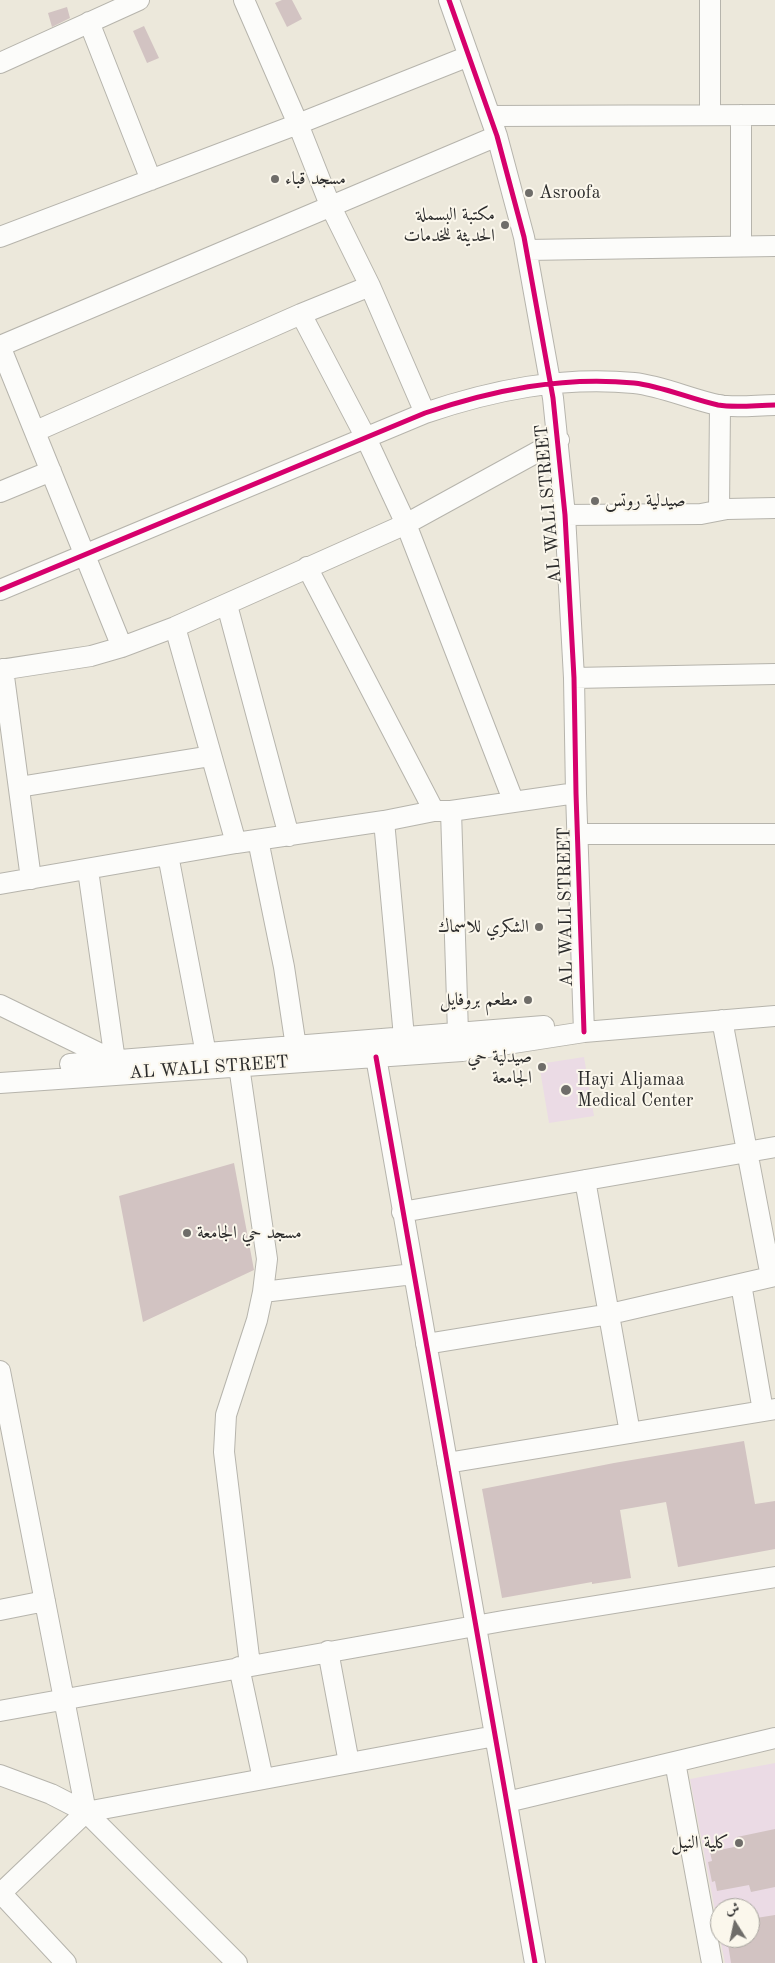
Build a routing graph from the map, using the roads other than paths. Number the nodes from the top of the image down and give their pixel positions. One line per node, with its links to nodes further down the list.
1 (139, 0): 5 (street)
2 (244, 0): 12 (street)
3 (449, 0): 6 (street, AL WALI STREET)
4 (710, 0): 8 (street)
5 (89, 22): 7 (street); 14 (street)
6 (469, 56): 11 (street, AL WALI STREET); 12 (street)
7 (0, 63)
8 (710, 115): 9 (street); 11 (street)
9 (741, 115): 10 (street); 17 (street)
10 (775, 115)
11 (490, 116): 13 (street, AL WALI STREET)
12 (298, 124): 14 (street); 15 (street)
13 (497, 136): 15 (street); 19 (street, AL WALI STREET)
14 (151, 180): 16 (street)
15 (330, 205): 20 (street); 22 (street)
16 (0, 237)
17 (741, 246): 18 (street); 19 (street)
18 (775, 246)
19 (528, 250): 23 (street, AL WALI STREET)
20 (370, 286): 21 (street); 26 (street)
21 (301, 314): 27 (street); 28 (street)
22 (0, 346): 27 (street)
23 (551, 382): 24 (street); 26 (street); 29 (street, AL WALI STREET)
24 (720, 405): 25 (street); 33 (street)
25 (775, 405)
26 (425, 413): 28 (street)
27 (36, 431): 30 (street)
28 (366, 438): 35 (street); 36 (street)
29 (559, 440): 34 (street, AL WALI STREET); 35 (street)
30 (51, 471): 31 (street); 36 (street)
31 (0, 492)
32 (775, 508): 33 (street)
33 (719, 510): 34 (street)
34 (565, 515): 44 (street, AL WALI STREET)
35 (406, 524): 37 (street); 48 (street)
36 (86, 554): 38 (street); 41 (street)
37 (307, 568): 39 (street); 49 (street)
38 (0, 590)
39 (227, 605): 40 (street); 53 (street)
40 (175, 627): 41 (street); 45 (street)
41 (122, 648): 42 (street)
42 (2, 669): 46 (street)
43 (775, 674): 44 (street)
44 (574, 678): 47 (street, AL WALI STREET)
45 (212, 756): 46 (street); 55 (street)
46 (19, 787): 58 (street)
47 (576, 792): 48 (street); 51 (street, AL WALI STREET)
48 (512, 800): 49 (street)
49 (443, 811): 50 (street); 65 (street)
50 (384, 821): 53 (street); 66 (street)
51 (578, 834): 52 (street); 64 (street, AL WALI STREET)
52 (775, 834)
53 (290, 836): 54 (street)
54 (258, 840): 55 (street); 67 (street)
55 (236, 843): 56 (street)
56 (168, 855): 57 (street); 68 (street)
57 (88, 870): 58 (street); 70 (street)
58 (31, 879): 59 (street)
59 (0, 884)
60 (775, 1004): 64 (street, AL WALI STREET)
61 (0, 1005): 70 (street)
62 (775, 1016): 63 (street, AL WALI STREET)
63 (722, 1020): 64 (street, AL WALI STREET); 75 (street)
64 (584, 1026): 65 (street, AL WALI STREET); 69 (street, AL WALI STREET)
65 (458, 1033): 66 (street, AL WALI STREET)
66 (404, 1037): 67 (street, AL WALI STREET)
67 (296, 1047): 68 (street, AL WALI STREET)
68 (206, 1054): 70 (street, AL WALI STREET)
69 (376, 1057): 71 (street, AL WALI STREET); 77 (street)
70 (115, 1061): 72 (street, AL WALI STREET)
71 (239, 1066): 73 (street, AL WALI STREET); 81 (street)
72 (0, 1069)
73 (0, 1083)
74 (775, 1148): 75 (street)
75 (747, 1152): 76 (street); 79 (street)
76 (585, 1180): 77 (street); 82 (street)
77 (402, 1212): 78 (street)
78 (413, 1274): 81 (street); 83 (street)
79 (773, 1277): 80 (street)
80 (741, 1284): 82 (street); 85 (street)
81 (264, 1292): 93 (street)
82 (610, 1314): 83 (street); 86 (street)
83 (426, 1344): 87 (street)
84 (1, 1382): 89 (street)
85 (769, 1410): 86 (street)
86 (630, 1433): 87 (street)
87 (447, 1463): 91 (street)
88 (775, 1578): 91 (street)
89 (45, 1601): 90 (street); 94 (street)
90 (0, 1610)
91 (476, 1625): 92 (street); 96 (street)
92 (328, 1652): 93 (street); 99 (street)
93 (245, 1666): 94 (street); 101 (street)
94 (64, 1698): 95 (street); 103 (street)
95 (0, 1711)
96 (495, 1736): 99 (street); 102 (street)
97 (775, 1738): 98 (street)
98 (675, 1762): 102 (street); 108 (street)
99 (349, 1763): 101 (street)
100 (0, 1775): 103 (street)
101 (263, 1779): 103 (street)
102 (507, 1802): 107 (street)
103 (86, 1812): 104 (street); 106 (street)
104 (1, 1893): 105 (street)
105 (66, 1963)
106 (237, 1963)
107 (535, 1963)
108 (712, 1963)

